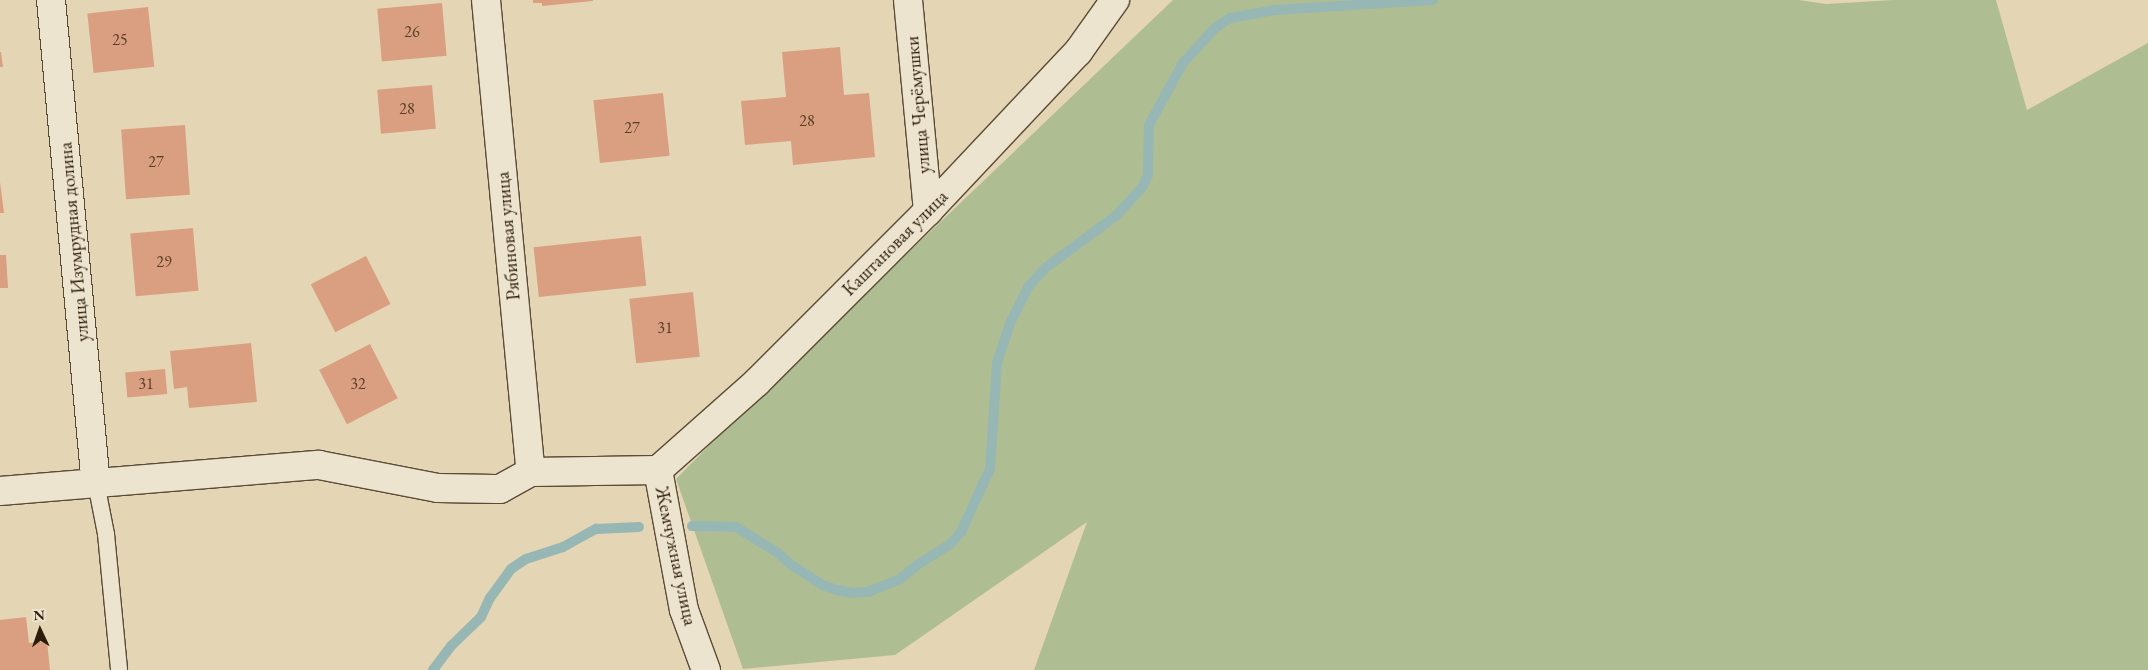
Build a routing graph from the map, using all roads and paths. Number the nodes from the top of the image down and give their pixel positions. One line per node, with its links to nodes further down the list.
1 (51, 0): 8 (street, улица Изумрудная долина)
2 (486, 0): 7 (street, Рябиновая улица)
3 (908, 0): 5 (street, улица Черёмушки)
4 (1115, 0): 5 (street, Каштановая улица)
5 (928, 211): 6 (street, Каштановая улица)
6 (658, 470): 7 (street); 11 (street, Жемчужная улица)
7 (530, 472): 8 (street)
8 (96, 483): 9 (street); 10 (lane)
9 (0, 491)
10 (119, 670)
11 (706, 670)

